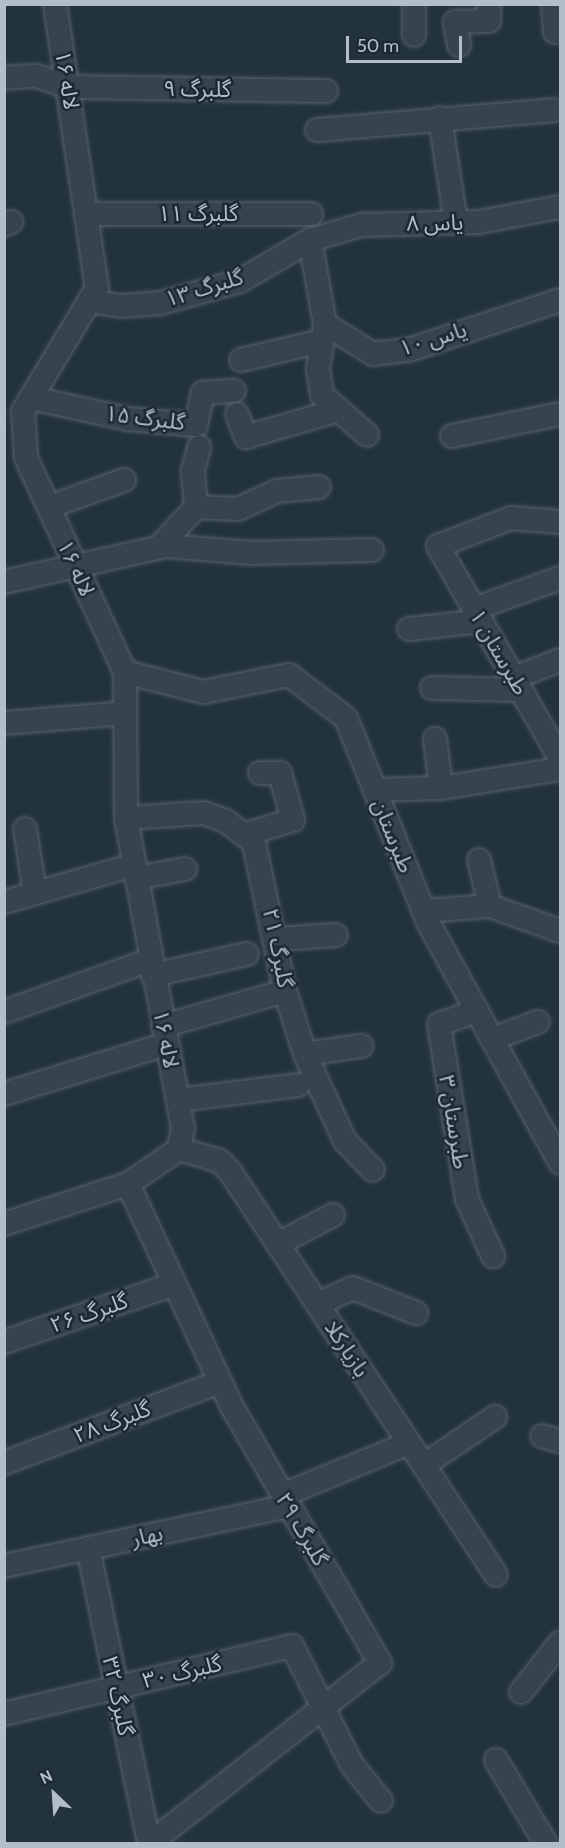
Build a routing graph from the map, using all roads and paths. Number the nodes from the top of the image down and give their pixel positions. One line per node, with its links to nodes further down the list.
1 (55, 4): 9 (street, لاله ۱۶)
2 (414, 4): 6 (street)
3 (489, 4): 7 (street)
4 (553, 4): 5 (street)
5 (555, 32)
6 (414, 35)
7 (459, 45)
8 (4, 78): 9 (street, گلبرگ ۹)
9 (69, 87): 10 (street, گلبرگ ۹); 15 (street, لاله ۱۶)
10 (326, 91)
11 (553, 110): 12 (street)
12 (440, 118): 13 (street); 17 (street)
13 (317, 130)
14 (561, 207): 17 (street, یاس ۸)
15 (86, 214): 16 (street, گلبرگ ۱۱); 20 (street, لاله ۱۶)
16 (311, 214)
17 (456, 222): 18 (street, یاس ۸)
18 (310, 240): 20 (street, گلبرگ ۱۳); 21 (street)
19 (561, 300): 21 (street, یاس ۱۰)
20 (89, 301): 23 (street, لاله ۱۶)
21 (324, 333): 22 (street); 25 (street)
22 (241, 360)
23 (31, 399): 25 (street, گلبرگ ۱۵); 27 (street, لاله ۱۶)
24 (4, 405): 27 (street)
25 (339, 410): 28 (street)
26 (561, 414): 29 (street)
27 (15, 433): 33 (street, لاله ۱۶)
28 (367, 435)
29 (452, 435)
30 (199, 447): 34 (street)
31 (124, 480): 33 (street)
32 (319, 486): 34 (street)
33 (49, 507): 38 (street, لاله ۱۶)
34 (196, 507): 36 (street)
35 (561, 522): 41 (street, طبرستان ۱)
36 (159, 547): 37 (street); 38 (street)
37 (372, 550)
38 (75, 564): 40 (street); 44 (street, لاله ۱۶)
39 (561, 578): 41 (street)
40 (4, 582)
41 (478, 615): 42 (street); 45 (street, طبرستان ۱)
42 (409, 629)
43 (561, 660): 45 (street)
44 (125, 672): 47 (street, لاله ۱۶); 54 (street, طبرستان)
45 (518, 684): 46 (street); 50 (street, طبرستان ۱)
46 (432, 688)
47 (125, 713): 48 (street); 55 (street, لاله ۱۶)
48 (4, 723)
49 (435, 739): 53 (street)
50 (561, 758)
51 (561, 769): 53 (street)
52 (261, 774): 57 (street)
53 (441, 788): 54 (street)
54 (375, 790): 64 (street, طبرستان)
55 (126, 818): 57 (street); 60 (street, لاله ۱۶)
56 (25, 829): 61 (street)
57 (246, 834): 67 (street, گلبرگ ۲۱)
58 (479, 860): 63 (street)
59 (185, 869): 60 (street)
60 (135, 871): 61 (street); 69 (street, لاله ۱۶)
61 (35, 893): 62 (street)
62 (4, 902)
63 (490, 906): 64 (street); 65 (street)
64 (424, 911): 71 (street, طبرستان)
65 (561, 931)
66 (336, 935): 67 (street)
67 (277, 939): 70 (street, گلبرگ ۲۱)
68 (247, 954): 69 (street)
69 (151, 968): 72 (street); 74 (street, لاله ۱۶)
70 (285, 991): 74 (street); 77 (street, گلبرگ ۲۱)
71 (477, 1011): 75 (street, طبرستان); 88 (street, طبرستان ۳)
72 (4, 1012)
73 (538, 1022): 75 (street)
74 (165, 1035): 79 (street); 80 (street, لاله ۱۶)
75 (492, 1039): 82 (street, طبرستان)
76 (361, 1046): 77 (street)
77 (305, 1054): 83 (street, گلبرگ ۲۱)
78 (298, 1085): 80 (street)
79 (4, 1094)
80 (178, 1100): 81 (street, لاله ۱۶)
81 (179, 1149): 84 (street); 87 (street, بازیارکلا)
82 (561, 1162)
83 (373, 1170)
84 (128, 1184): 86 (street); 89 (street, گلبرگ ۲۹)
85 (333, 1215): 87 (street)
86 (4, 1224)
87 (278, 1244): 90 (street, بازیارکلا)
88 (493, 1256)
89 (174, 1284): 92 (street, گلبرگ ۲۶); 93 (street, گلبرگ ۲۹)
90 (318, 1304): 91 (street); 95 (street, بازیارکلا)
91 (416, 1313)
92 (4, 1342)
93 (220, 1382): 96 (street, گلبرگ ۲۸); 98 (street, گلبرگ ۲۹)
94 (495, 1417): 97 (street)
95 (409, 1443): 97 (street, بازیارکلا); 98 (street, بهار)
96 (4, 1463)
97 (424, 1465): 101 (street, بازیارکلا)
98 (286, 1501): 99 (street, بهار); 105 (street, گلبرگ ۲۹)
99 (88, 1548): 100 (street, بهار); 103 (street, گلبرگ ۳۲)
100 (4, 1566)
101 (496, 1575)
102 (561, 1643): 104 (street)
103 (116, 1688): 105 (street, گلبرگ ۳۰); 106 (street, گلبرگ ۳۰); 109 (street, گلبرگ ۳۲)
104 (521, 1692)
105 (323, 1708): 108 (street); 109 (street, گلبرگ ۲۹)
106 (4, 1714)
107 (496, 1760): 110 (street)
108 (381, 1801)
109 (149, 1843)
110 (546, 1844)

